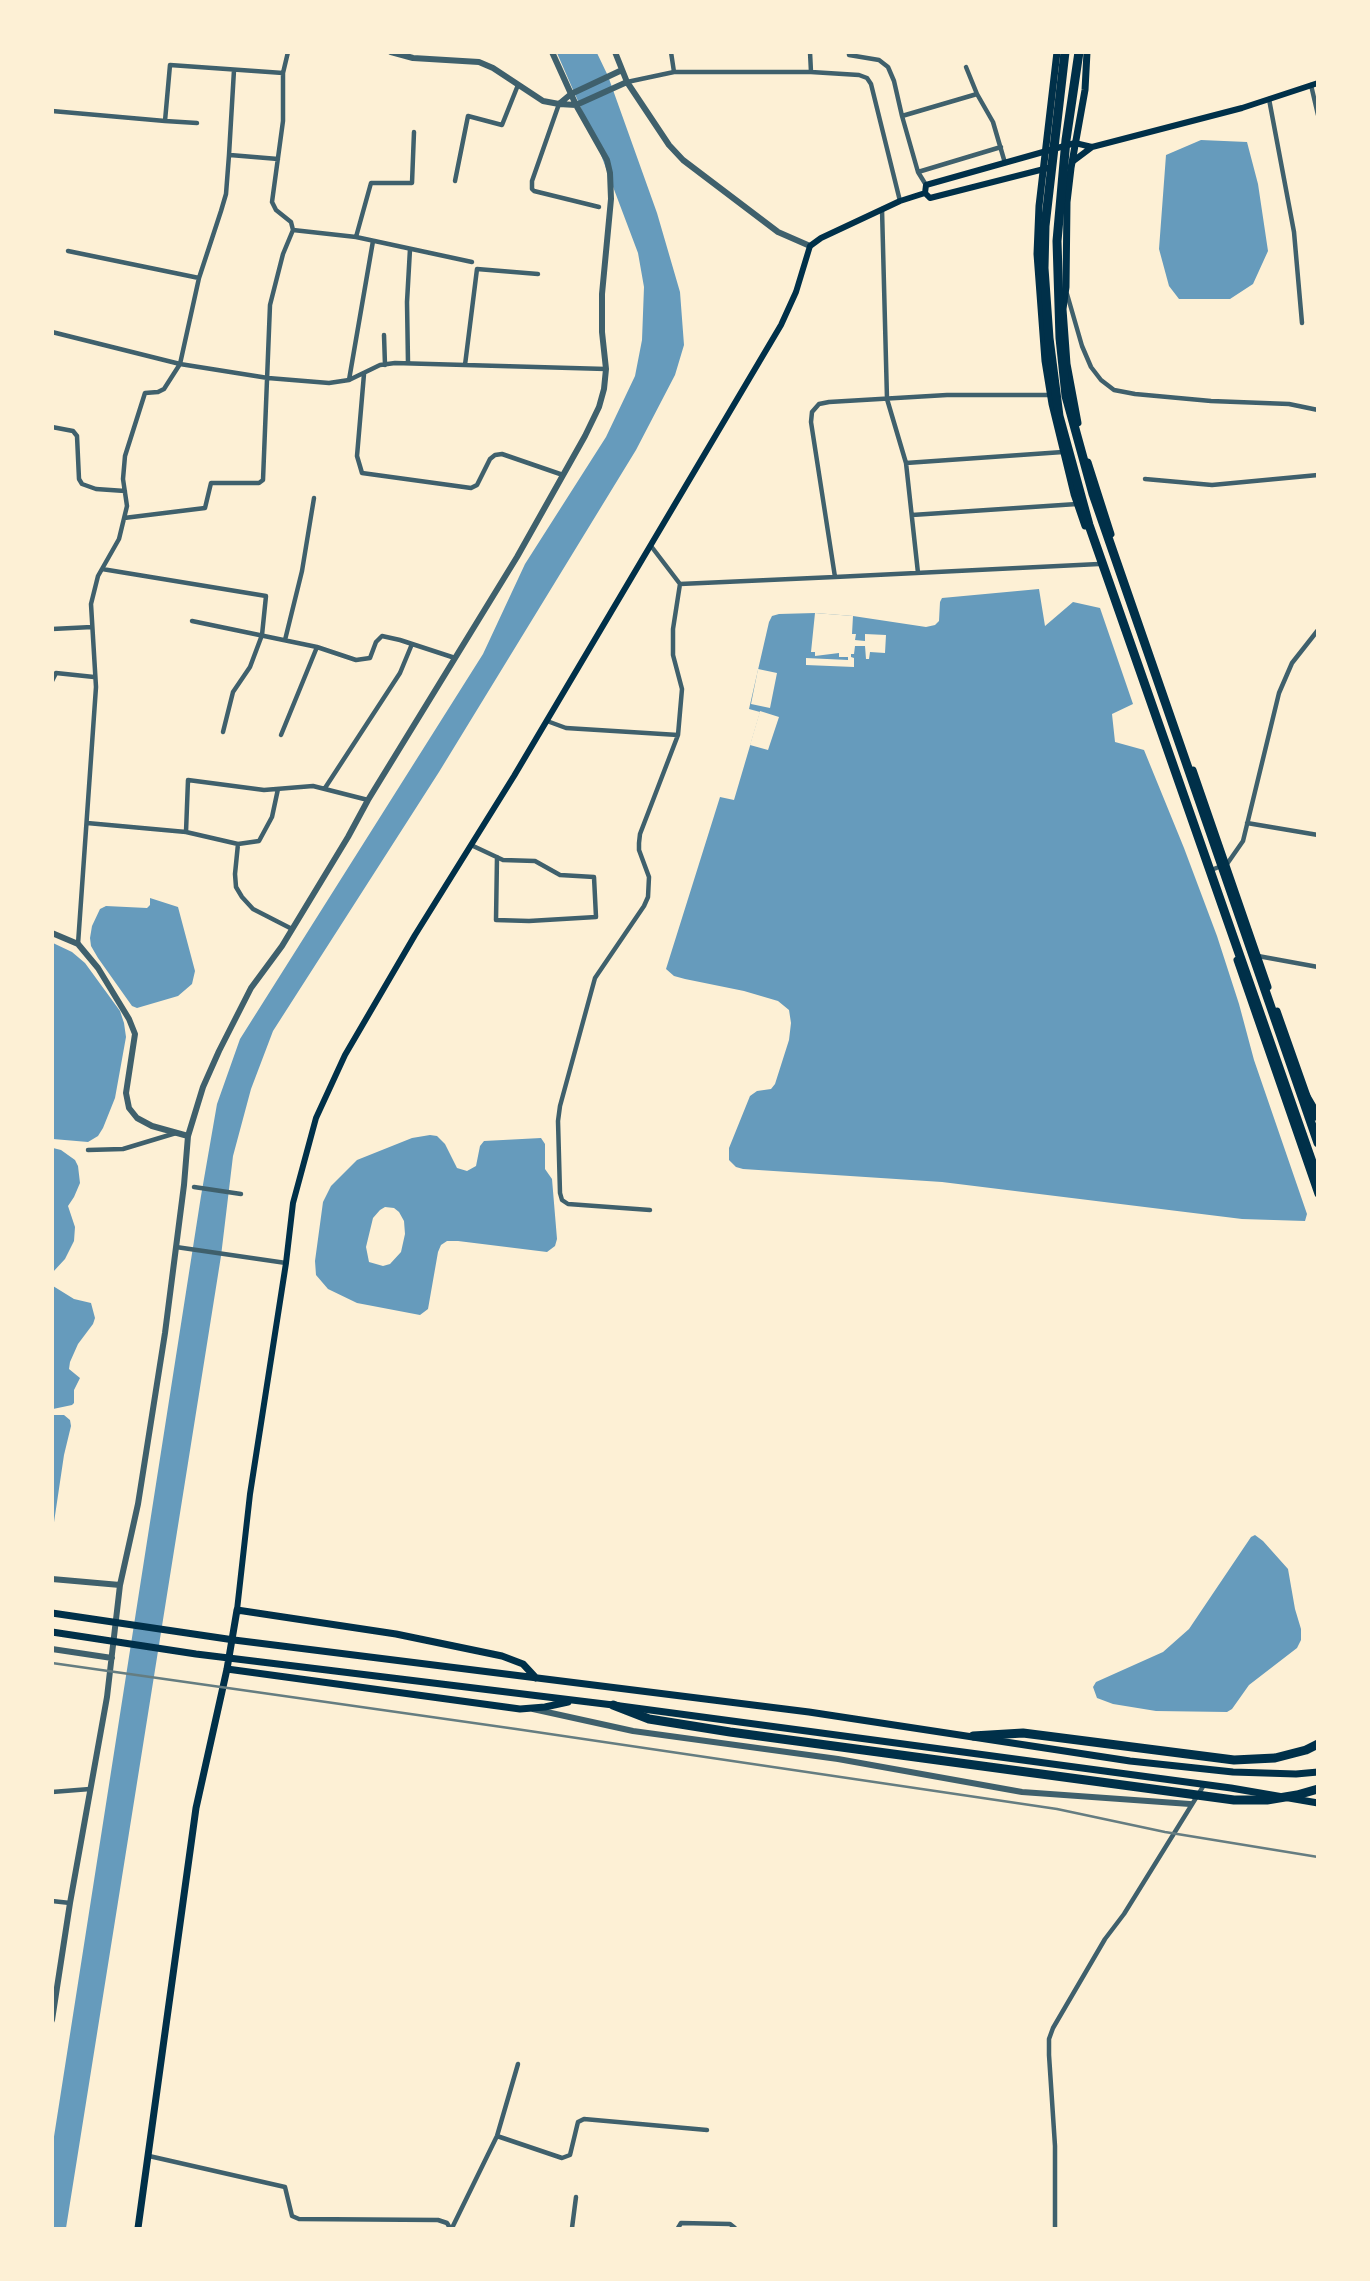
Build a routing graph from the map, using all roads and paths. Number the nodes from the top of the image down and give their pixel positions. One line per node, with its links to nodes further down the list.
1 (288, 52): 17 (street)
2 (391, 52): 20 (street)
3 (552, 52): 21 (street)
4 (615, 52): 14 (street)
5 (671, 52): 15 (street)
6 (810, 52): 16 (street)
7 (849, 52): 29 (street)
8 (1057, 52): 36 (main road)
9 (1065, 52): 128 (highway)
10 (1079, 52): 121 (highway)
11 (1087, 52): 33 (main road)
12 (966, 67): 22 (street)
13 (234, 70): 17 (street); 30 (street); 37 (street)
14 (622, 70): 18 (street); 21 (street)
15 (674, 72): 16 (street); 18 (street)
16 (811, 72): 45 (street)
17 (283, 73): 38 (street)
18 (627, 82): 26 (street); 51 (street)
19 (1314, 84): 23 (main road); 24 (street)
20 (518, 85): 25 (street); 43 (street)
21 (571, 94): 25 (street); 26 (street)
22 (977, 94): 29 (street); 34 (street)
23 (1269, 99): 35 (main road); 58 (street)
24 (1317, 102): 28 (street)
25 (559, 104): 26 (street); 46 (street)
26 (576, 105): 65 (street)
27 (52, 111): 30 (street)
28 (1318, 115)
29 (902, 116): 42 (street)
30 (165, 121): 31 (street)
31 (197, 123)
32 (414, 132): 49 (street)
33 (1075, 143): 35 (main road); 36 (main road); 39 (main road)
34 (1002, 147): 40 (street); 42 (street)
35 (1092, 148): 39 (main road)
36 (1045, 151): 40 (main road); 41 (main road)
37 (229, 155): 38 (street); 56 (street)
38 (278, 159): 48 (street)
39 (1072, 161): 41 (main road); 57 (main road)
40 (1005, 163): 44 (main road)
41 (1042, 170): 44 (main road); 69 (main road)
42 (919, 172): 44 (street)
43 (455, 181)
44 (925, 189): 45 (main road)
45 (900, 201): 47 (main road)
46 (599, 207)
47 (882, 209): 51 (main road); 70 (street)
48 (293, 230): 49 (street); 67 (street)
49 (356, 237): 50 (street)
50 (373, 241): 52 (street); 68 (street)
51 (810, 246): 83 (main road)
52 (410, 249): 54 (street); 62 (street)
53 (68, 251): 56 (street)
54 (472, 262)
55 (538, 274): 64 (street)
56 (199, 278): 61 (street)
57 (1066, 287): 71 (street); 114 (main road)
58 (1302, 323)
59 (52, 332): 61 (street)
60 (384, 335): 63 (street)
61 (180, 364): 67 (street); 78 (street)
62 (408, 364): 63 (street); 64 (street)
63 (385, 365): 66 (street)
64 (465, 365): 65 (street)
65 (606, 369): 75 (street)
66 (364, 373): 68 (street); 75 (street)
67 (268, 378): 68 (street); 82 (street)
68 (349, 380)
69 (1051, 395): 70 (street); 73 (main road)
70 (887, 399): 74 (street); 87 (street)
71 (1318, 410)
72 (52, 427): 78 (street)
73 (1063, 452): 74 (street); 80 (main road)
74 (905, 463): 81 (street)
75 (563, 475): 97 (street)
76 (1318, 475): 77 (street)
77 (1145, 479)
78 (125, 491): 82 (street)
79 (314, 498): 94 (street)
80 (1077, 504): 81 (street); 84 (main road)
81 (912, 515): 86 (street)
82 (124, 518): 85 (street)
83 (651, 546): 88 (street); 100 (main road)
84 (1099, 565): 86 (street); 115 (main road)
85 (102, 569): 90 (street); 93 (street)
86 (918, 573): 87 (street)
87 (835, 577): 88 (street)
88 (680, 583): 103 (street)
89 (191, 621): 93 (street)
90 (92, 627): 91 (street); 98 (street)
91 (52, 629)
92 (1318, 630): 108 (street)
93 (262, 635): 94 (street); 101 (street)
94 (285, 640): 96 (street)
95 (412, 644): 96 (street); 97 (street); 104 (street)
96 (317, 647): 102 (street)
97 (456, 658): 106 (street)
98 (94, 677): 99 (street); 107 (street)
99 (52, 681)
100 (547, 721): 103 (street); 112 (main road)
101 (223, 732)
102 (281, 735)
103 (678, 735): 132 (street)
104 (325, 788): 105 (street); 106 (street)
105 (278, 789): 109 (street); 111 (street)
106 (368, 800): 116 (street)
107 (87, 823): 109 (street); 118 (street)
108 (1247, 823): 110 (street); 114 (street)
109 (187, 832): 111 (street)
110 (1318, 835)
111 (238, 844): 116 (street)
112 (471, 845): 113 (street); 134 (main road)
113 (497, 857): 113 (street)
114 (1227, 864): 115 (street); 119 (main road)
115 (1208, 871): 131 (main road)
116 (292, 929): 125 (street)
117 (52, 933): 118 (street)
118 (78, 944): 124 (street)
119 (1258, 956): 120 (street); 123 (main road)
120 (1318, 967)
121 (1292, 1073): 122 (highway); 126 (highway)
122 (1318, 1116)
123 (1318, 1124)
124 (176, 1133): 125 (street); 127 (street)
125 (188, 1136): 133 (street)
126 (1318, 1143)
127 (88, 1150)
128 (1318, 1179)
129 (194, 1187): 130 (street)
130 (241, 1194)
131 (1318, 1194)
132 (650, 1210)
133 (176, 1247): 134 (street); 136 (street)
134 (286, 1263): 137 (main road)
135 (52, 1579): 136 (street)
136 (120, 1585): 141 (street)
137 (237, 1610): 142 (main road); 143 (main road)
138 (52, 1614): 143 (main road)
139 (52, 1632): 144 (main road)
140 (52, 1649): 141 (street)
141 (112, 1658): 151 (street)
142 (227, 1669): 146 (main road); 163 (main road)
143 (536, 1678): 147 (main road)
144 (575, 1700): 145 (main road); 146 (main road)
145 (613, 1705): 150 (main road); 152 (highway)
146 (531, 1709): 155 (street)
147 (973, 1736): 148 (highway); 149 (main road)
148 (1318, 1744)
149 (1318, 1772)
150 (1204, 1785): 154 (main road); 155 (street)
151 (91, 1789): 153 (street); 157 (street)
152 (1318, 1789)
153 (52, 1792)
154 (1318, 1803)
155 (1190, 1804): 170 (street)
156 (52, 1901): 157 (street)
157 (69, 1903): 158 (street)
158 (56, 1977): 159 (street)
159 (52, 2020)
160 (518, 2064): 162 (street)
161 (707, 2130): 162 (street)
162 (497, 2136): 166 (street)
163 (149, 2156): 165 (main road); 166 (street)
164 (576, 2197): 167 (street)
165 (138, 2228)
166 (451, 2228)
167 (572, 2228)
168 (678, 2228): 169 (street)
169 (735, 2228)
170 (1055, 2228)

